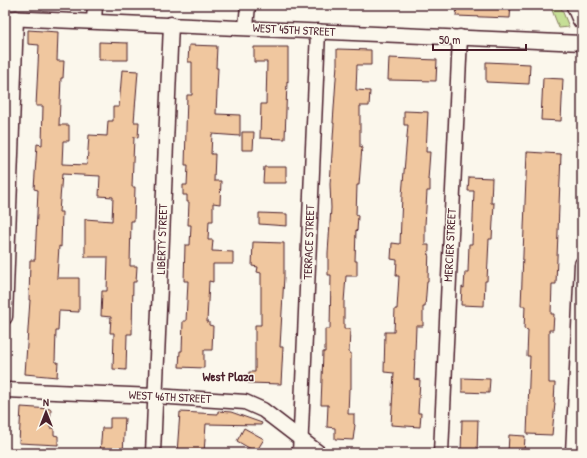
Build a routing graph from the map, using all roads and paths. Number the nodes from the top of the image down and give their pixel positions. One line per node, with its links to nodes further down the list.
1 (94, 5): 4 (street)
2 (248, 5): 6 (street)
3 (11, 18): 4 (street, WEST 45TH STREET); 11 (street)
4 (94, 21): 5 (street, WEST 45TH STREET)
5 (171, 24): 6 (street, WEST 45TH STREET); 13 (street, LIBERTY STREET)
6 (246, 28): 7 (street, WEST 45TH STREET)
7 (318, 31): 8 (street, WEST 45TH STREET); 15 (street, TERRACE STREET)
8 (460, 37): 9 (street, WEST 45TH STREET); 19 (street, MERCIER STREET)
9 (582, 43)
10 (582, 264): 14 (street)
11 (5, 317)
12 (5, 390): 13 (street, WEST 46TH STREET)
13 (155, 396): 15 (street, WEST 46TH STREET); 16 (street, LIBERTY STREET)
14 (579, 413): 20 (street)
15 (301, 439): 17 (street, TERRACE STREET); 18 (street, WEST 46TH STREET)
16 (153, 453)
17 (300, 453)
18 (319, 453)
19 (441, 453)
20 (573, 453)

